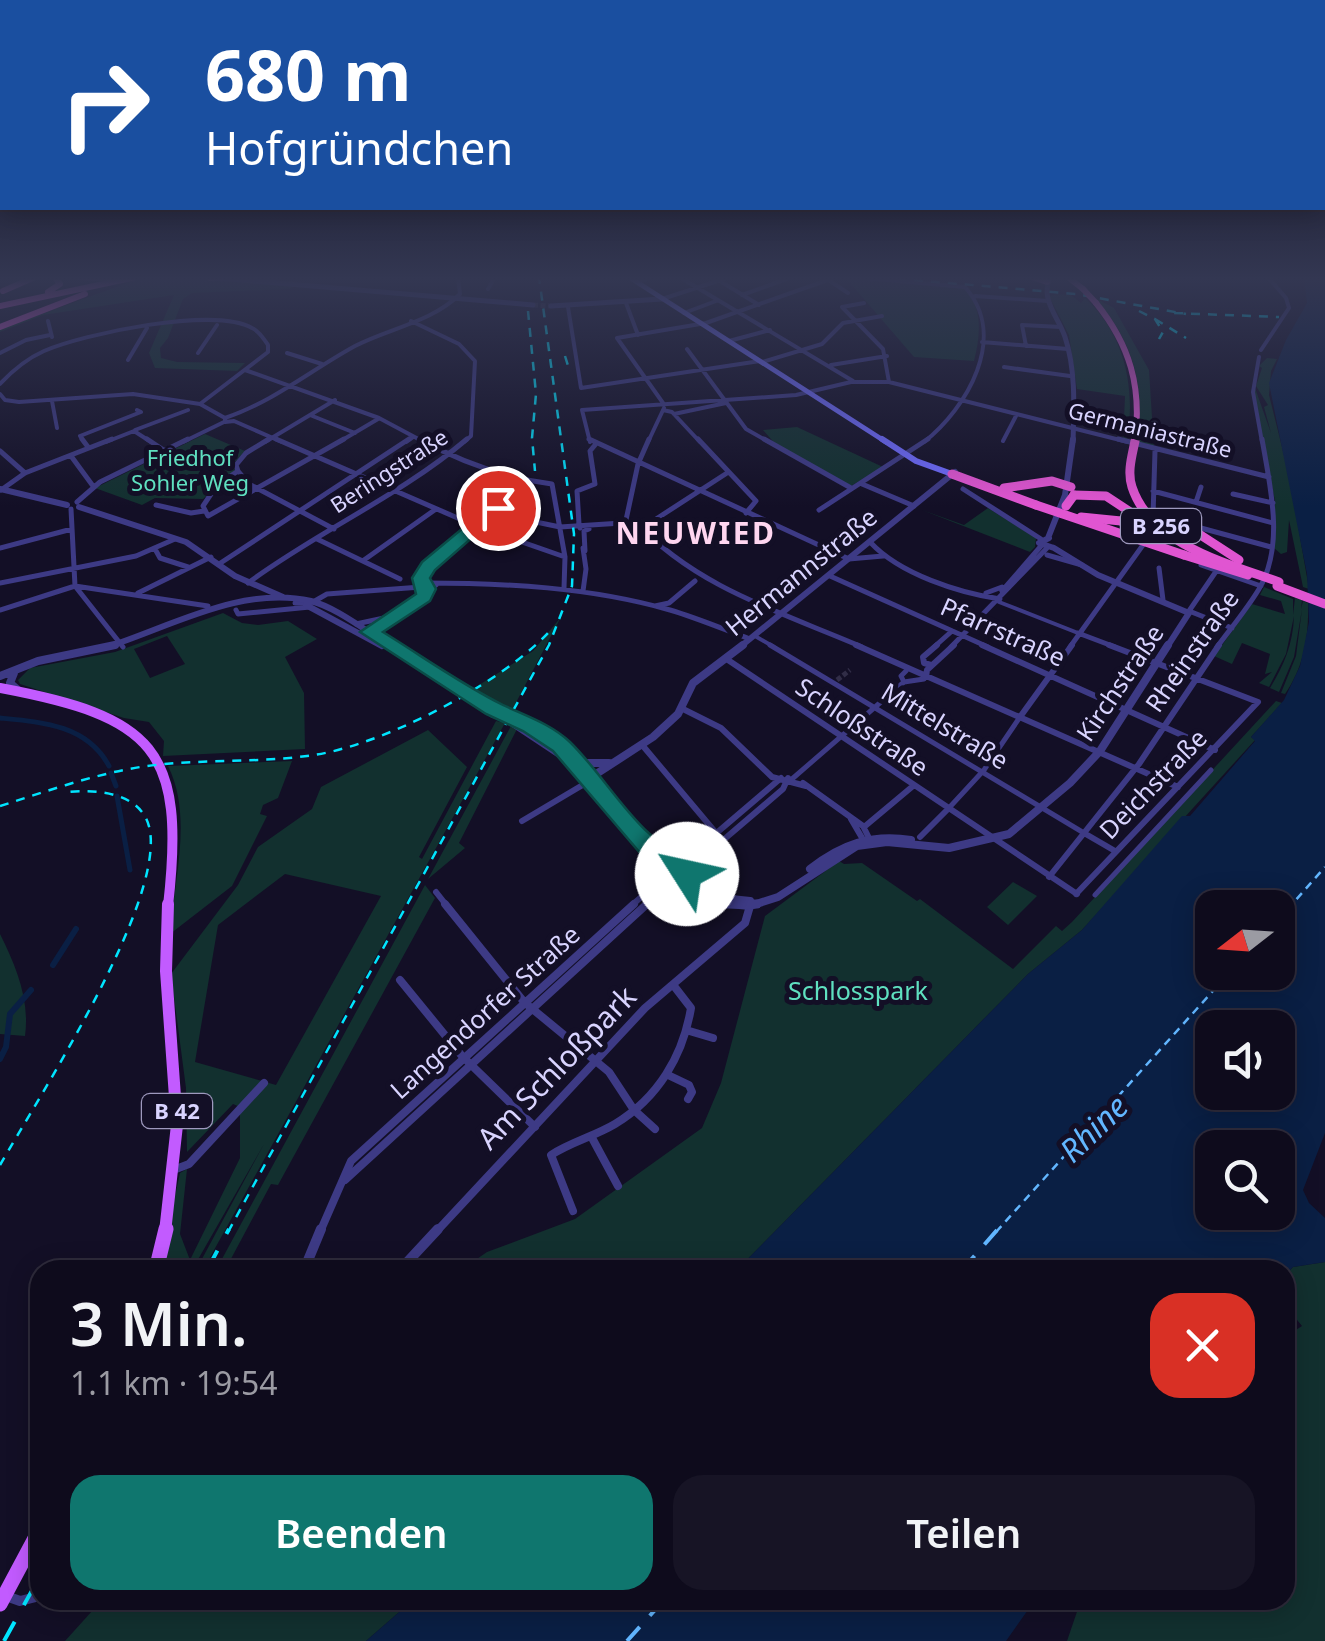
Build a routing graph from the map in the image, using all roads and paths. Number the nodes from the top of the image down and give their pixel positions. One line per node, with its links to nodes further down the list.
1 (36, 354): 26 (street)
2 (132, 354): 19 (street)
3 (266, 354): 24 (street)
4 (289, 354): 21 (street)
5 (344, 354): 21 (street)
6 (468, 354): 67 (street, Beringstraße)
7 (575, 354): 28 (street)
8 (627, 354): 28 (street)
9 (690, 354): 25 (street)
10 (748, 354): 20 (main road)
11 (792, 354): 20 (street)
12 (811, 354): 22 (street)
13 (886, 354): 18 (street)
14 (979, 354): 37 (street)
15 (1068, 354): 27 (street)
16 (1128, 354): 59 (highway, B 256, bridge)
17 (1260, 354): 75 (street, Rheinstraße)
18 (888, 356): 22 (street); 30 (street)
19 (128, 360)
20 (761, 362): 25 (street); 34 (main road)
21 (322, 364): 32 (street)
22 (830, 366): 29 (street)
23 (1004, 367): 27 (street)
24 (245, 370): 32 (street); 40 (street)
25 (701, 370): 28 (street); 39 (street)
26 (3, 374): 31 (street)
27 (1070, 376): 53 (street)
28 (647, 378): 41 (street)
29 (854, 382): 30 (street, Germaniastraße); 34 (street, Germaniastraße)
30 (889, 382): 37 (street, Germaniastraße)
31 (0, 384)
32 (291, 384): 36 (street); 49 (street)
33 (0, 394): 38 (street)
34 (811, 394): 39 (street, Germaniastraße); 65 (main road)
35 (52, 400): 38 (street); 40 (street); 52 (street)
36 (335, 400): 44 (street); 48 (street)
37 (966, 400): 46 (street, Germaniastraße); 65 (street)
38 (3, 401)
39 (726, 401): 41 (street); 45 (street); 82 (street)
40 (201, 404): 50 (street)
41 (663, 406): 45 (street); 60 (street); 69 (street)
42 (138, 410): 47 (street)
43 (188, 410): 51 (street)
44 (309, 414): 55 (street); 57 (street)
45 (674, 414): 72 (street)
46 (1016, 414): 53 (street, Germaniastraße); 58 (street)
47 (130, 416): 51 (street); 61 (street)
48 (379, 418): 55 (street); 56 (street)
49 (235, 419): 50 (street); 57 (street)
50 (225, 420): 64 (street)
51 (144, 427): 54 (street)
52 (58, 428)
53 (1072, 428): 62 (street, Germaniastraße); 79 (street)
54 (134, 431): 61 (street); 64 (street)
55 (355, 432): 68 (street)
56 (414, 436): 67 (street); 73 (street)
57 (268, 437): 68 (street); 70 (street)
58 (1003, 441)
59 (1132, 441): 114 (highway, B 256, bridge); 141 (highway, B 256, bridge)
60 (592, 444): 69 (street); 111 (street)
61 (89, 448): 66 (street)
62 (1155, 450): 75 (street, Germaniastraße); 87 (street)
63 (0, 451): 71 (street)
64 (164, 451): 78 (street)
65 (907, 454): 74 (main road); 74 (main road); 77 (street)
66 (70, 455): 71 (street); 78 (street)
67 (450, 456): 76 (street); 86 (street, Beringstraße)
68 (315, 457): 73 (street); 83 (street)
69 (638, 464): 88 (street); 106 (street)
70 (238, 471): 83 (street); 100 (street)
71 (24, 473): 84 (street)
72 (728, 473): 88 (street); 101 (street)
73 (356, 474): 86 (street); 98 (street)
74 (949, 477): 80 (highway); 92 (highway); 96 (street, Hermannstraße)
75 (1268, 477): 93 (street, Rheinstraße)
76 (528, 482): 103 (street); 110 (street)
77 (860, 484): 82 (street); 96 (street)
78 (93, 486): 95 (street)
79 (1065, 486): 80 (highway); 92 (highway); 102 (highway); 114 (highway, bridge)
80 (996, 487): 92 (highway)
81 (1201, 487): 91 (street)
82 (850, 488): 99 (street)
83 (259, 489): 98 (street); 100 (street)
84 (2, 490): 90 (street); 95 (street)
85 (963, 490): 119 (street)
86 (394, 491): 97 (street); 113 (street, Beringstraße)
87 (1153, 491): 91 (street); 104 (street)
88 (699, 492): 101 (street); 105 (street)
89 (1232, 494): 93 (street)
90 (0, 498)
91 (1196, 502): 108 (street)
92 (1037, 503): 135 (highway, bridge); 141 (highway, bridge)
93 (1274, 503): 108 (street, Rheinstraße)
94 (156, 505): 100 (street)
95 (74, 506): 112 (street); 116 (street)
96 (914, 506): 118 (street, Hermannstraße)
97 (436, 509): 109 (street); 128 (street)
98 (297, 510): 113 (street); 129 (street)
99 (819, 510)
100 (204, 511)
101 (746, 512): 127 (street)
102 (1062, 513): 119 (street)
103 (492, 514): 109 (street); 110 (street)
104 (1152, 515): 120 (street); 121 (street)
105 (657, 520): 106 (street); 107 (street); 115 (street)
106 (626, 521): 107 (street); 110 (street); 111 (street)
107 (636, 522): 115 (street)
108 (1273, 522): 121 (street, Rheinstraße)
109 (476, 526): 126 (street); 146 (street)
110 (560, 526): 126 (street)
111 (582, 526): 115 (street); 149 (street)
112 (72, 529): 122 (street); 130 (street)
113 (334, 529): 117 (street, Beringstraße)
114 (1162, 532): 135 (highway, B 256, bridge)
115 (649, 536): 134 (street)
116 (175, 539): 123 (street); 125 (street)
117 (316, 539): 128 (street); 143 (street, Beringstraße)
118 (870, 543): 124 (street); 127 (street, Hermannstraße)
119 (1047, 545): 140 (street); 144 (street); 152 (street)
120 (1143, 545): 133 (street); 140 (street)
121 (1271, 546): 147 (street, Rheinstraße)
122 (0, 548)
123 (155, 549): 130 (street); 131 (street)
124 (884, 556): 127 (street); 152 (street)
125 (211, 557): 129 (street); 131 (street)
126 (565, 557): 148 (street)
127 (850, 558): 136 (street, Hermannstraße)
128 (364, 560): 137 (street)
129 (219, 564): 143 (street)
130 (75, 566): 142 (street); 145 (street)
131 (188, 568): 151 (street)
132 (1160, 568): 153 (street)
133 (1217, 570): 147 (street); 162 (street, Kirchstraße)
134 (695, 573): 138 (street); 139 (street)
135 (1248, 575): 155 (highway, B 256, bridge)
136 (830, 576): 163 (street, Hermannstraße); 169 (street, Pfarrstraße)
137 (400, 579)
138 (708, 581): 139 (street); 163 (street)
139 (695, 582): 159 (street)
140 (1116, 582): 153 (street); 168 (street)
141 (1279, 582): 155 (highway, B 256)
142 (0, 583)
143 (248, 583): 150 (street)
144 (1007, 583): 152 (street); 152 (street)
145 (75, 586): 151 (street); 161 (street); 171 (street)
146 (427, 586): 148 (street); 157 (street); 164 (street); 167 (street)
147 (1261, 586): 166 (street, Rheinstraße)
148 (564, 588): 149 (street)
149 (583, 591): 159 (street)
150 (268, 592): 154 (street); 156 (street)
151 (137, 594): 158 (street)
152 (995, 599): 168 (street); 169 (street)
153 (1163, 600): 162 (street)
154 (292, 601): 156 (street); 157 (street)
155 (1325, 601)
156 (274, 602): 160 (street)
157 (312, 604): 160 (street); 165 (street); 167 (street)
158 (208, 606)
159 (670, 606): 170 (street)
160 (239, 607): 171 (street)
161 (0, 610)
162 (1189, 612): 166 (street); 173 (street, Kirchstraße)
163 (784, 614): 170 (street, Hermannstraße); 179 (street)
164 (384, 618): 165 (street); 167 (street)
165 (356, 624): 167 (street)
166 (1232, 628): 178 (street, Rheinstraße)
167 (365, 632): 194 (street)
168 (1078, 633): 173 (street); 177 (street)
169 (958, 634): 174 (street); 174 (street); 177 (street, Pfarrstraße)
170 (752, 638): 172 (street, Hermannstraße); 183 (street, Mittelstraße)
171 (117, 647): 176 (street); 181 (street)
172 (725, 658): 185 (street, Hermannstraße); 189 (street, Schloßstraße)
173 (1159, 662): 178 (street); 186 (street, Kirchstraße)
174 (933, 665): 179 (street)
175 (906, 671): 180 (street)
176 (14, 674): 181 (street); 182 (street)
177 (1048, 674): 186 (street, Pfarrstraße); 187 (street)
178 (1197, 676): 188 (street, Rheinstraße); 191 (street, Deichstraße)
179 (926, 678): 180 (street, Langendorfer Straße); 187 (street)
180 (904, 682): 183 (street, Langendorfer Straße)
181 (0, 685): 182 (main road, B 42); 184 (main road, B 42)
182 (22, 692): 184 (main road, B 42)
183 (875, 707): 189 (street, Langendorfer Straße); 197 (street, Mittelstraße)
184 (77, 708): 241 (main road, B 42)
185 (681, 708): 190 (street, Hermannstraße); 198 (street)
186 (1126, 710): 188 (street, Pfarrstraße); 192 (street, Kirchstraße)
187 (1020, 717): 192 (street); 197 (street)
188 (1162, 726): 191 (street, Pfarrstraße); 195 (street, Rheinstraße)
189 (841, 737): 198 (street, Langendorfer Straße); 200 (street, Schloßstraße)
190 (643, 746): 193 (street, Hermannstraße); 210 (street)
191 (1214, 750): 201 (street, Deichstraße)
192 (1100, 752): 195 (street); 202 (street, Kirchstraße)
193 (628, 756): 194 (street); 199 (street, Hermannstraße)
194 (579, 766): 199 (street)
195 (1136, 766): 201 (street); 209 (street, Rheinstraße)
196 (1210, 770): 221 (street)
197 (982, 772): 202 (street, Mittelstraße); 203 (street)
198 (785, 779): 204 (street); 206 (street, Langendorfer Straße)
199 (589, 780): 205 (street); 212 (street); 216 (street)
200 (914, 785): 203 (street, Schloßstraße); 207 (street)
201 (1178, 788): 217 (street, Deichstraße)
202 (1041, 807): 209 (street, Mittelstraße); 213 (street, Kirchstraße)
203 (948, 809): 208 (street, Schloßstraße); 211 (street)
204 (850, 819): 207 (street); 214 (street)
205 (522, 821)
206 (738, 821): 210 (street, Langendorfer Straße); 218 (street, Langendorfer Straße)
207 (864, 827): 214 (street)
208 (978, 833): 213 (street); 214 (street)
209 (1084, 833): 217 (street, Mittelstraße); 219 (street, Rheinstraße)
210 (716, 834): 215 (street, Langendorfer Straße)
211 (920, 837)
212 (634, 839): 218 (street); 222 (street)
213 (993, 839): 214 (street); 219 (street)
214 (868, 840): 218 (street); 224 (street)
215 (705, 844): 216 (street); 218 (street, Langendorfer Straße)
216 (649, 848): 218 (street)
217 (1115, 852): 219 (street, Deichstraße)
218 (675, 873): 222 (street, Langendorfer Straße); 223 (street)
219 (1049, 877)
220 (436, 892): 227 (street)
221 (1095, 895)
222 (650, 896): 223 (street); 227 (street, Langendorfer Straße); 228 (street, Langendorfer Straße)
223 (706, 898): 224 (street)
224 (750, 906): 226 (street, Am Schloßpark)
225 (400, 980): 231 (street)
226 (674, 986): 229 (street); 232 (street, Am Schloßpark)
227 (524, 1002): 228 (street); 231 (street, Langendorfer Straße)
228 (532, 1010): 232 (street); 233 (street, Langendorfer Straße)
229 (686, 1030): 230 (street); 234 (street)
230 (713, 1038)
231 (462, 1056): 233 (street); 242 (street, Langendorfer Straße)
232 (595, 1062): 237 (street); 238 (street, Am Schloßpark)
233 (473, 1066): 238 (street); 242 (street, Langendorfer Straße)
234 (668, 1075): 236 (street); 237 (street)
235 (264, 1083): 241 (street)
236 (688, 1099)
237 (634, 1110): 239 (street); 240 (street)
238 (535, 1127): 247 (street, Am Schloßpark)
239 (656, 1128)
240 (591, 1136): 243 (street); 244 (street)
241 (176, 1168): 245 (main road, B 42)
242 (341, 1184): 246 (street, Langendorfer Straße)
243 (618, 1186)
244 (573, 1212)
245 (158, 1260)
246 (308, 1260)
247 (409, 1260)
248 (30, 1548): 250 (main road)
249 (30, 1598): 250 (street)
250 (2, 1600)

